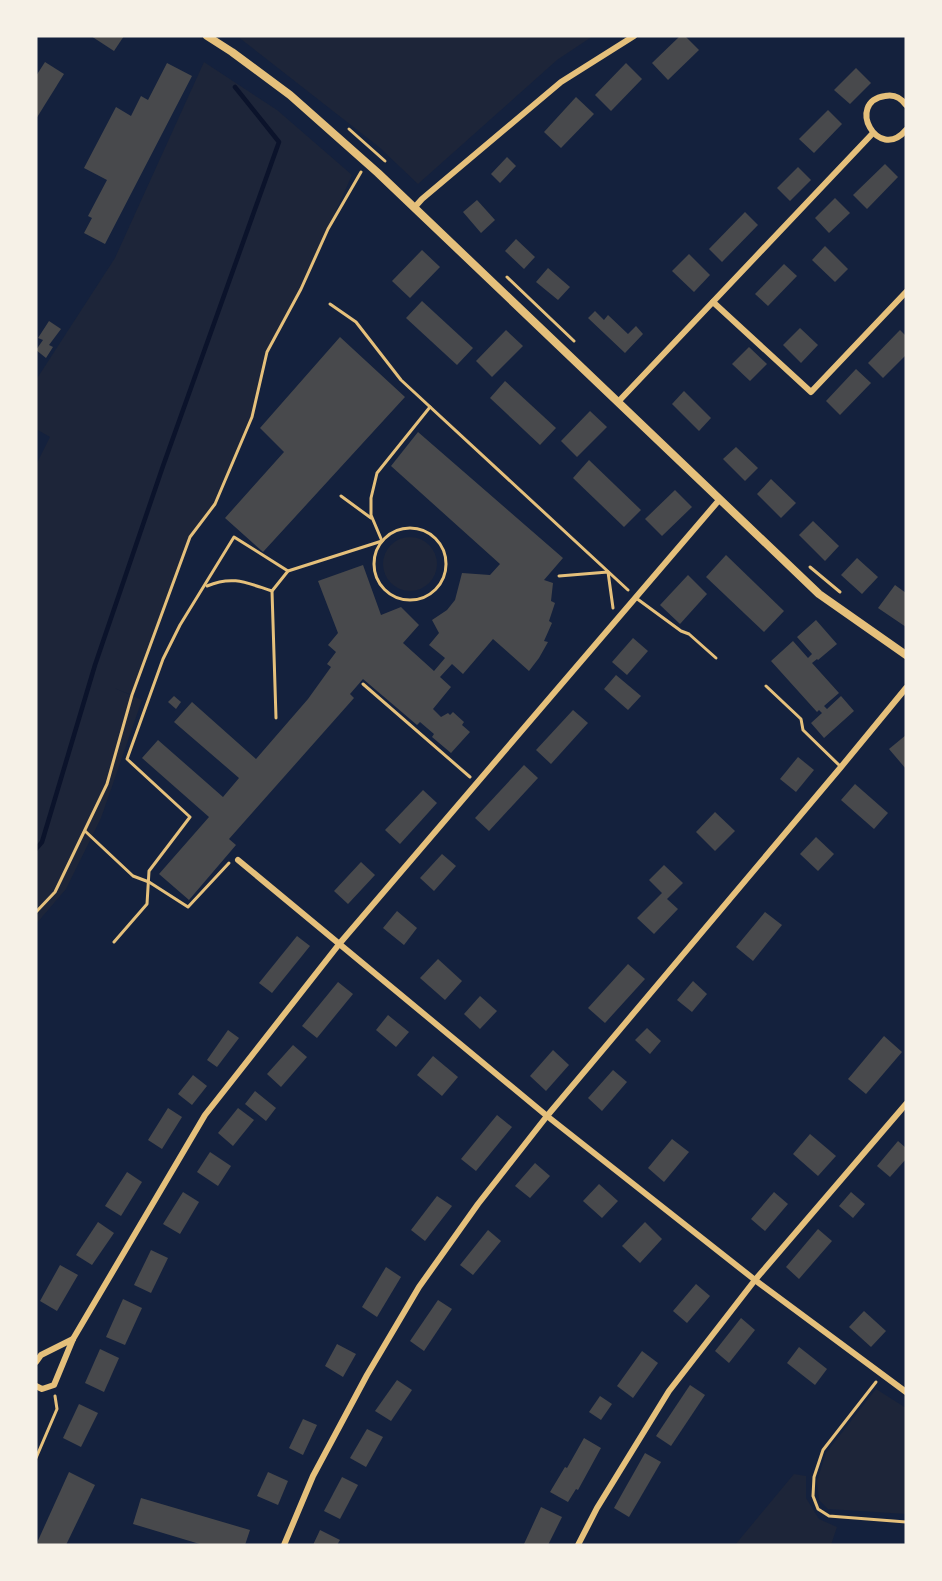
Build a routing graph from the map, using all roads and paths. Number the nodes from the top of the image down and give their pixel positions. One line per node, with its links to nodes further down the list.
1 (207, 36): 6 (street)
2 (634, 36): 7 (street)
3 (906, 105): 5 (street)
4 (906, 130): 5 (street)
5 (873, 134): 9 (street)
6 (366, 163): 7 (street); 32 (path)
7 (414, 208): 11 (street)
8 (906, 292): 9 (street)
9 (713, 302): 11 (street)
10 (330, 304): 12 (path)
11 (618, 402): 14 (street)
12 (430, 407): 15 (path); 18 (path)
13 (341, 496): 15 (path)
14 (720, 499): 22 (street); 24 (street)
15 (372, 519): 16 (path)
16 (381, 541): 16 (path); 17 (path)
17 (288, 572): 20 (path); 21 (path)
18 (608, 572): 19 (path); 22 (path); 23 (path)
19 (559, 576)
20 (205, 587): 21 (path); 34 (path)
21 (272, 591): 29 (path)
22 (636, 598): 23 (street); 25 (lane)
23 (614, 622): 31 (street)
24 (906, 655)
25 (716, 657)
26 (363, 684): 31 (path)
27 (766, 686): 30 (lane)
28 (906, 688): 30 (street)
29 (276, 718)
30 (841, 767): 39 (street)
31 (477, 783): 37 (street)
32 (85, 831): 34 (path); 35 (path)
33 (238, 860): 34 (path); 37 (street)
34 (148, 882): 36 (path)
35 (36, 912)
36 (114, 942)
37 (340, 944): 39 (street); 41 (street)
38 (906, 1104): 40 (street)
39 (548, 1116): 40 (street); 49 (street)
40 (755, 1280): 43 (street); 50 (street)
41 (73, 1339): 42 (street); 44 (street)
42 (36, 1362)
43 (882, 1374): 46 (street); 48 (path)
44 (54, 1385): 45 (street); 47 (path)
45 (36, 1386)
46 (906, 1392)
47 (36, 1458)
48 (906, 1522)
49 (284, 1545)
50 (578, 1545)

